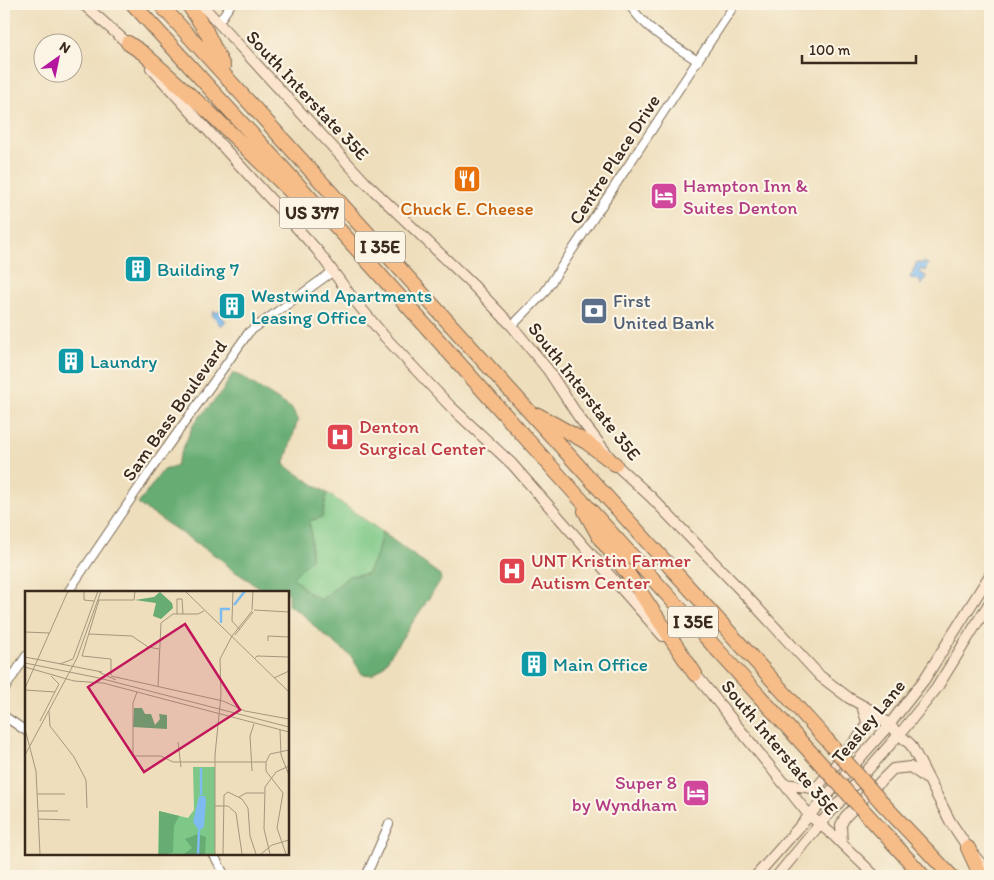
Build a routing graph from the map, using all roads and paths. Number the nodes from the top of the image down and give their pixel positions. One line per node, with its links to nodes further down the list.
1 (83, 4): 10 (main road, South Interstate 35E)
2 (133, 4): 13 (highway, I 35E)
3 (160, 4): 12 (highway, I 35E)
4 (188, 4): 12 (highway)
5 (201, 4): 9 (main road, South Interstate 35E)
6 (231, 4): 9 (street)
7 (628, 4): 11 (street)
8 (735, 4): 11 (street, Centre Place Drive)
9 (218, 23): 15 (main road, South Interstate 35E)
10 (124, 40): 13 (highway, US 377); 14 (main road, South Interstate 35E)
11 (698, 61): 15 (street, Centre Place Drive)
12 (231, 82): 16 (highway, I 35E)
13 (364, 257): 18 (highway, I 35E)
14 (332, 272): 20 (street, Sam Bass Boulevard); 25 (main road, South Interstate 35E)
15 (512, 326): 17 (main road, South Interstate 35E)
16 (529, 410): 17 (highway); 47 (highway, I 35E, bridge)
17 (615, 464): 27 (main road, South Interstate 35E)
18 (573, 491): 25 (highway); 46 (highway, I 35E, bridge)
19 (990, 575): 22 (main road, Teasley Lane)
20 (69, 591)
21 (990, 602): 23 (main road, Teasley Lane)
22 (959, 627): 23 (main road); 29 (main road, Teasley Lane)
23 (970, 634): 31 (main road, Teasley Lane)
24 (25, 658): 26 (street)
25 (695, 674): 33 (main road, South Interstate 35E)
26 (4, 690)
27 (862, 706): 29 (main road, South Interstate 35E); 33 (main road)
28 (4, 716): 30 (street)
29 (889, 725): 31 (main road, South Interstate 35E); 34 (main road, Teasley Lane)
30 (25, 730)
31 (899, 734): 32 (main road, South Interstate 35E); 36 (main road, Teasley Lane)
32 (929, 782): 37 (main road); 38 (main road, South Interstate 35E)
33 (785, 784): 34 (main road, South Interstate 35E)
34 (809, 815): 36 (main road, South Interstate 35E); 43 (main road, Teasley Lane)
35 (389, 824): 42 (street)
36 (820, 824): 37 (main road, South Interstate 35E); 44 (main road, Teasley Lane)
37 (842, 844): 45 (main road, South Interstate 35E)
38 (968, 848): 40 (main road, South Interstate 35E); 48 (highway)
39 (213, 855): 41 (street)
40 (990, 875)
41 (225, 876)
42 (366, 876)
43 (756, 876)
44 (777, 876)
45 (874, 876)
46 (923, 876)
47 (951, 876)
48 (981, 876)

